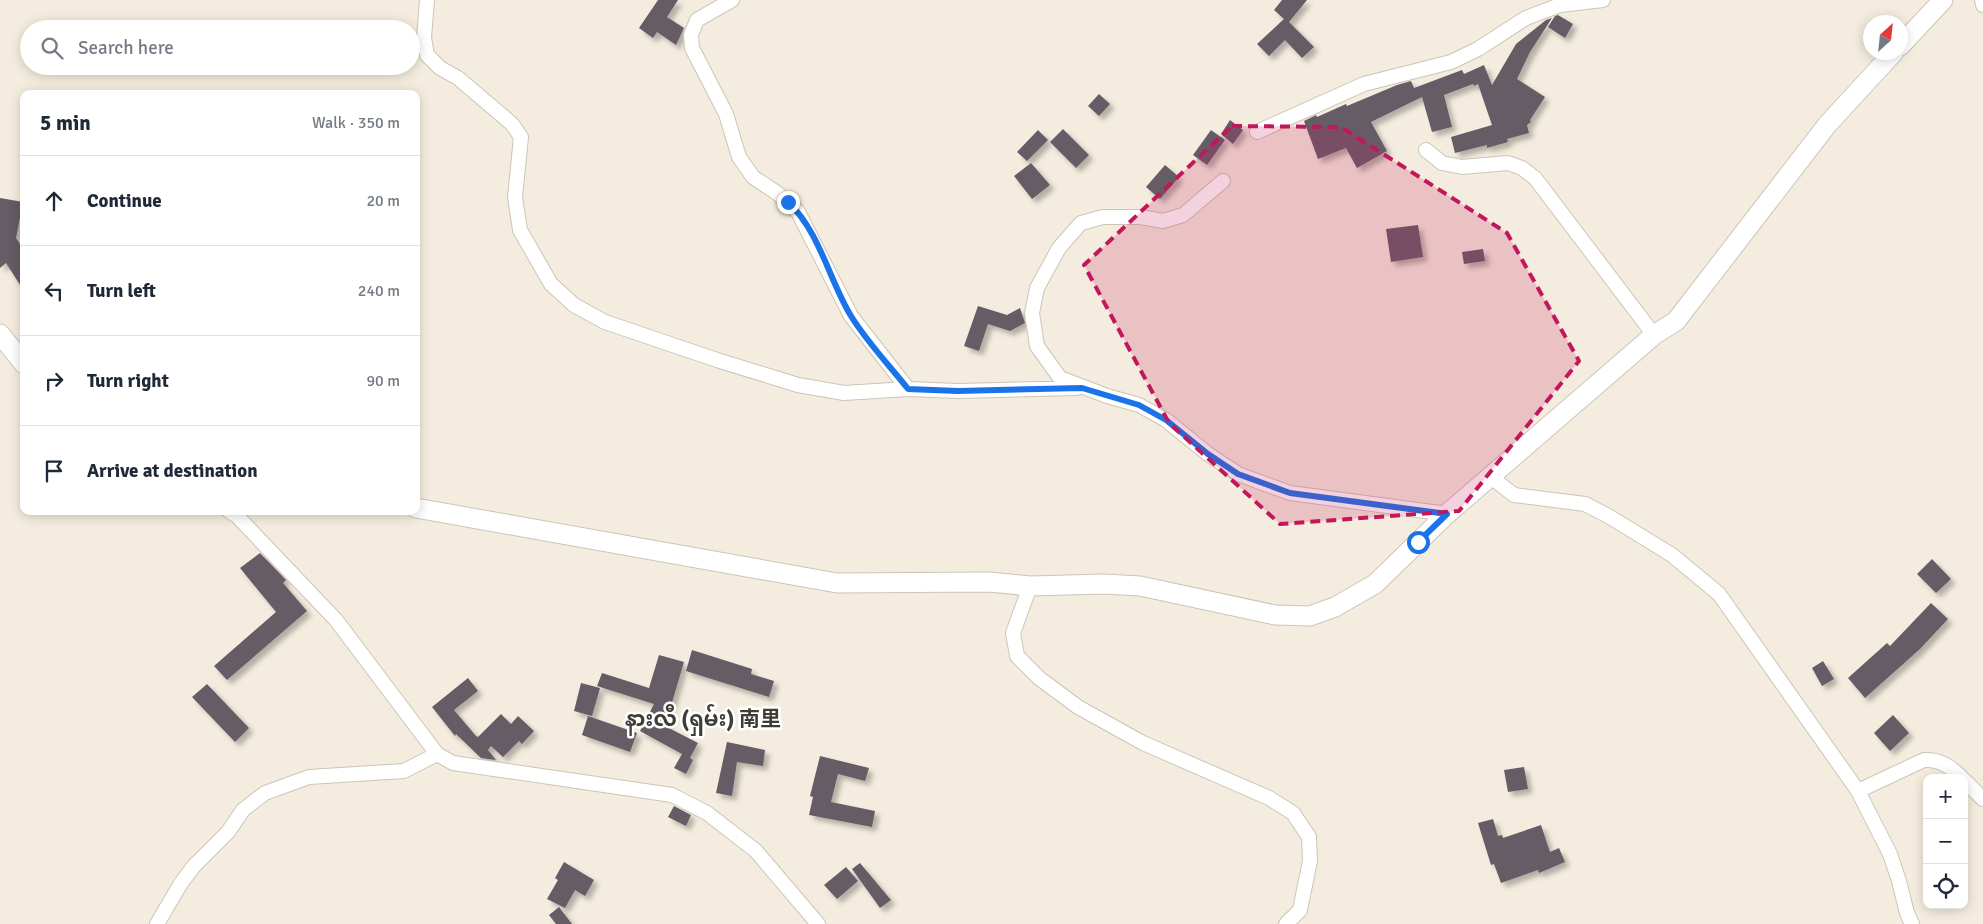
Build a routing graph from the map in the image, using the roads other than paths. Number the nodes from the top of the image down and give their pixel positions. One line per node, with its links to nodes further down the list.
1 (427, 0): 16 (street)
2 (732, 0): 16 (street)
3 (1603, 0): 9 (street)
4 (1943, 0): 7 (main road)
5 (1982, 0): 6 (street)
6 (1983, 5)
7 (1908, 37)
8 (1887, 60): 13 (main road)
9 (1258, 132)
10 (1426, 150): 13 (street)
11 (1223, 181): 15 (street)
12 (0, 334): 14 (main road)
13 (1654, 335): 17 (main road)
14 (20, 359)
15 (1082, 388): 16 (street); 19 (street)
16 (908, 389)
17 (1491, 477): 19 (main road); 25 (street)
18 (420, 509): 21 (main road)
19 (1447, 514): 21 (main road)
20 (235, 515): 22 (street)
21 (1030, 586): 27 (street)
22 (437, 754): 28 (street); 29 (street)
23 (1958, 774): 25 (street)
24 (1968, 784): 26 (street)
25 (1858, 791): 32 (street)
26 (1983, 799)
27 (1300, 910): 30 (street); 31 (street)
28 (157, 924)
29 (818, 924)
30 (1286, 924)
31 (1299, 924)
32 (1912, 924)

